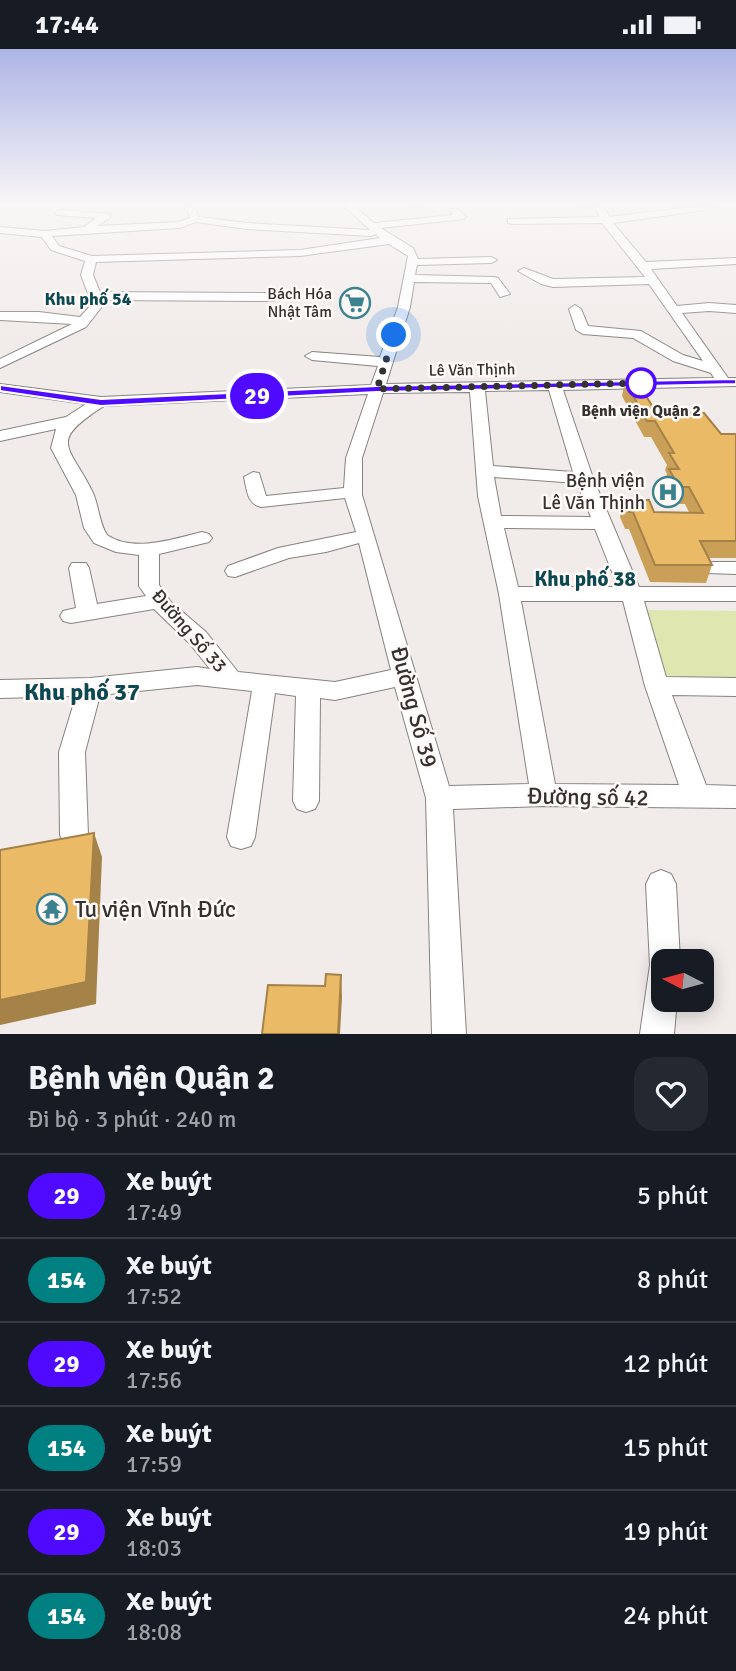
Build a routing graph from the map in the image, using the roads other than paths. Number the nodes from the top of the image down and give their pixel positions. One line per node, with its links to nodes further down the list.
1 (62, 250): 5 (street)
2 (321, 250): 5 (street)
3 (409, 250): 8 (street)
4 (632, 250): 9 (street)
5 (91, 258): 14 (street)
6 (491, 260): 8 (street)
7 (736, 261): 9 (street)
8 (414, 262): 11 (street)
9 (643, 266): 12 (street)
10 (524, 271): 12 (street)
11 (409, 278): 13 (street); 22 (street)
12 (650, 280): 18 (street)
13 (504, 294)
14 (95, 296): 15 (street); 20 (street)
15 (274, 297)
16 (575, 309): 24 (street)
17 (736, 309): 18 (street)
18 (674, 310): 24 (street)
19 (0, 316): 20 (street)
20 (83, 321): 23 (street)
21 (312, 356): 22 (street)
22 (386, 362): 28 (street)
23 (0, 364)
24 (725, 378): 25 (street, Lê Văn Thịnh)
25 (555, 387): 27 (street, Lê Văn Thịnh); 34 (street)
26 (0, 388): 29 (street, Lê Văn Thịnh)
27 (477, 388): 28 (street, Lê Văn Thịnh); 32 (street)
28 (377, 389): 29 (street, Lê Văn Thịnh); 35 (street, Đường Số 39)
29 (101, 402): 30 (street)
30 (71, 421): 31 (street); 40 (street)
31 (0, 436)
32 (484, 471): 34 (street); 36 (street)
33 (253, 477): 35 (street)
34 (584, 478): 37 (street)
35 (353, 492): 38 (street, Đường Số 39)
36 (494, 522): 37 (street); 46 (street)
37 (601, 523): 45 (street)
38 (366, 535): 44 (street); 49 (street, Đường Số 39)
39 (202, 538): 40 (street)
40 (149, 550): 48 (street, Đường Số 33)
41 (79, 568): 48 (street)
42 (713, 568): 43 (street)
43 (736, 568)
44 (235, 571)
45 (631, 593): 46 (street); 47 (street); 52 (street)
46 (509, 594): 57 (street)
47 (736, 594)
48 (160, 601): 50 (street, Đường Số 33)
49 (404, 676): 55 (street); 59 (street, Đường Số 39)
50 (230, 678): 51 (street); 53 (street)
51 (265, 683): 55 (street); 63 (street)
52 (657, 686): 54 (street); 60 (street)
53 (90, 687): 56 (street); 62 (street)
54 (736, 687)
55 (308, 688): 61 (street)
56 (0, 689)
57 (544, 795): 59 (street, Đường số 42); 60 (street, Đường số 42)
58 (736, 797): 60 (street, Đường số 42)
59 (439, 798): 67 (street, Đường Số 39)
60 (696, 798)
61 (306, 801)
62 (74, 835)
63 (241, 837)
64 (661, 884): 65 (street)
65 (664, 949)
66 (659, 1012): 68 (street)
67 (449, 1034)
68 (657, 1034)

